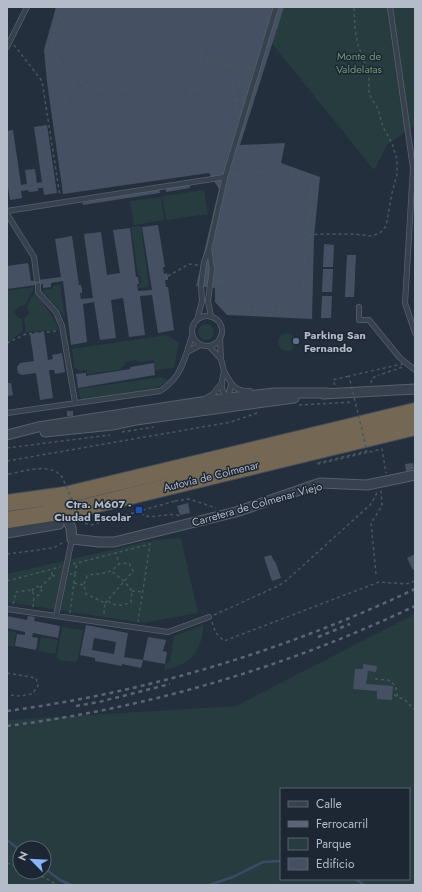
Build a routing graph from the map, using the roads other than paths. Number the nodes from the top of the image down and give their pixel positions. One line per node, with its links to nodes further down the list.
1 (27, 7): 4 (lane)
2 (276, 7): 5 (lane)
3 (390, 7): 12 (lane)
4 (7, 47)
5 (225, 177): 6 (lane); 8 (lane)
6 (7, 211)
7 (7, 214): 27 (lane)
8 (208, 249): 10 (lane); 11 (lane)
9 (359, 307): 19 (lane)
10 (211, 317): 11 (lane); 14 (lane)
11 (197, 320): 13 (lane)
12 (415, 333)
13 (192, 336): 15 (lane); 17 (lane)
14 (220, 338): 16 (lane); 18 (lane)
15 (200, 345): 16 (lane); 17 (lane)
16 (209, 346): 18 (lane)
17 (187, 352): 27 (lane)
18 (221, 359): 20 (lane)
19 (415, 370)
20 (224, 371): 21 (lane); 22 (lane)
21 (231, 383): 24 (lane); 26 (lane)
22 (221, 384): 26 (lane); 28 (lane)
23 (415, 389): 25 (street)
24 (275, 393): 25 (street); 26 (street)
25 (327, 393): 26 (street); 32 (street)
26 (232, 400): 28 (street); 29 (lane)
27 (75, 402): 31 (lane)
28 (198, 403): 34 (street)
29 (218, 405): 32 (street)
30 (415, 411): 37 (highway, Autovía de Colmenar)
31 (7, 413)
32 (136, 420): 34 (street)
33 (415, 427): 35 (highway, Autovía de Colmenar)
34 (11, 434)
35 (240, 469): 38 (highway, Autovía de Colmenar); 39 (highway)
36 (415, 475): 41 (street, Carretera de Colmenar Viejo)
37 (7, 503)
38 (7, 520)
39 (64, 522): 40 (street); 41 (street)
40 (7, 533)
41 (72, 539): 43 (lane)
42 (9, 609): 43 (lane)
43 (56, 616): 44 (lane)
44 (209, 617)

